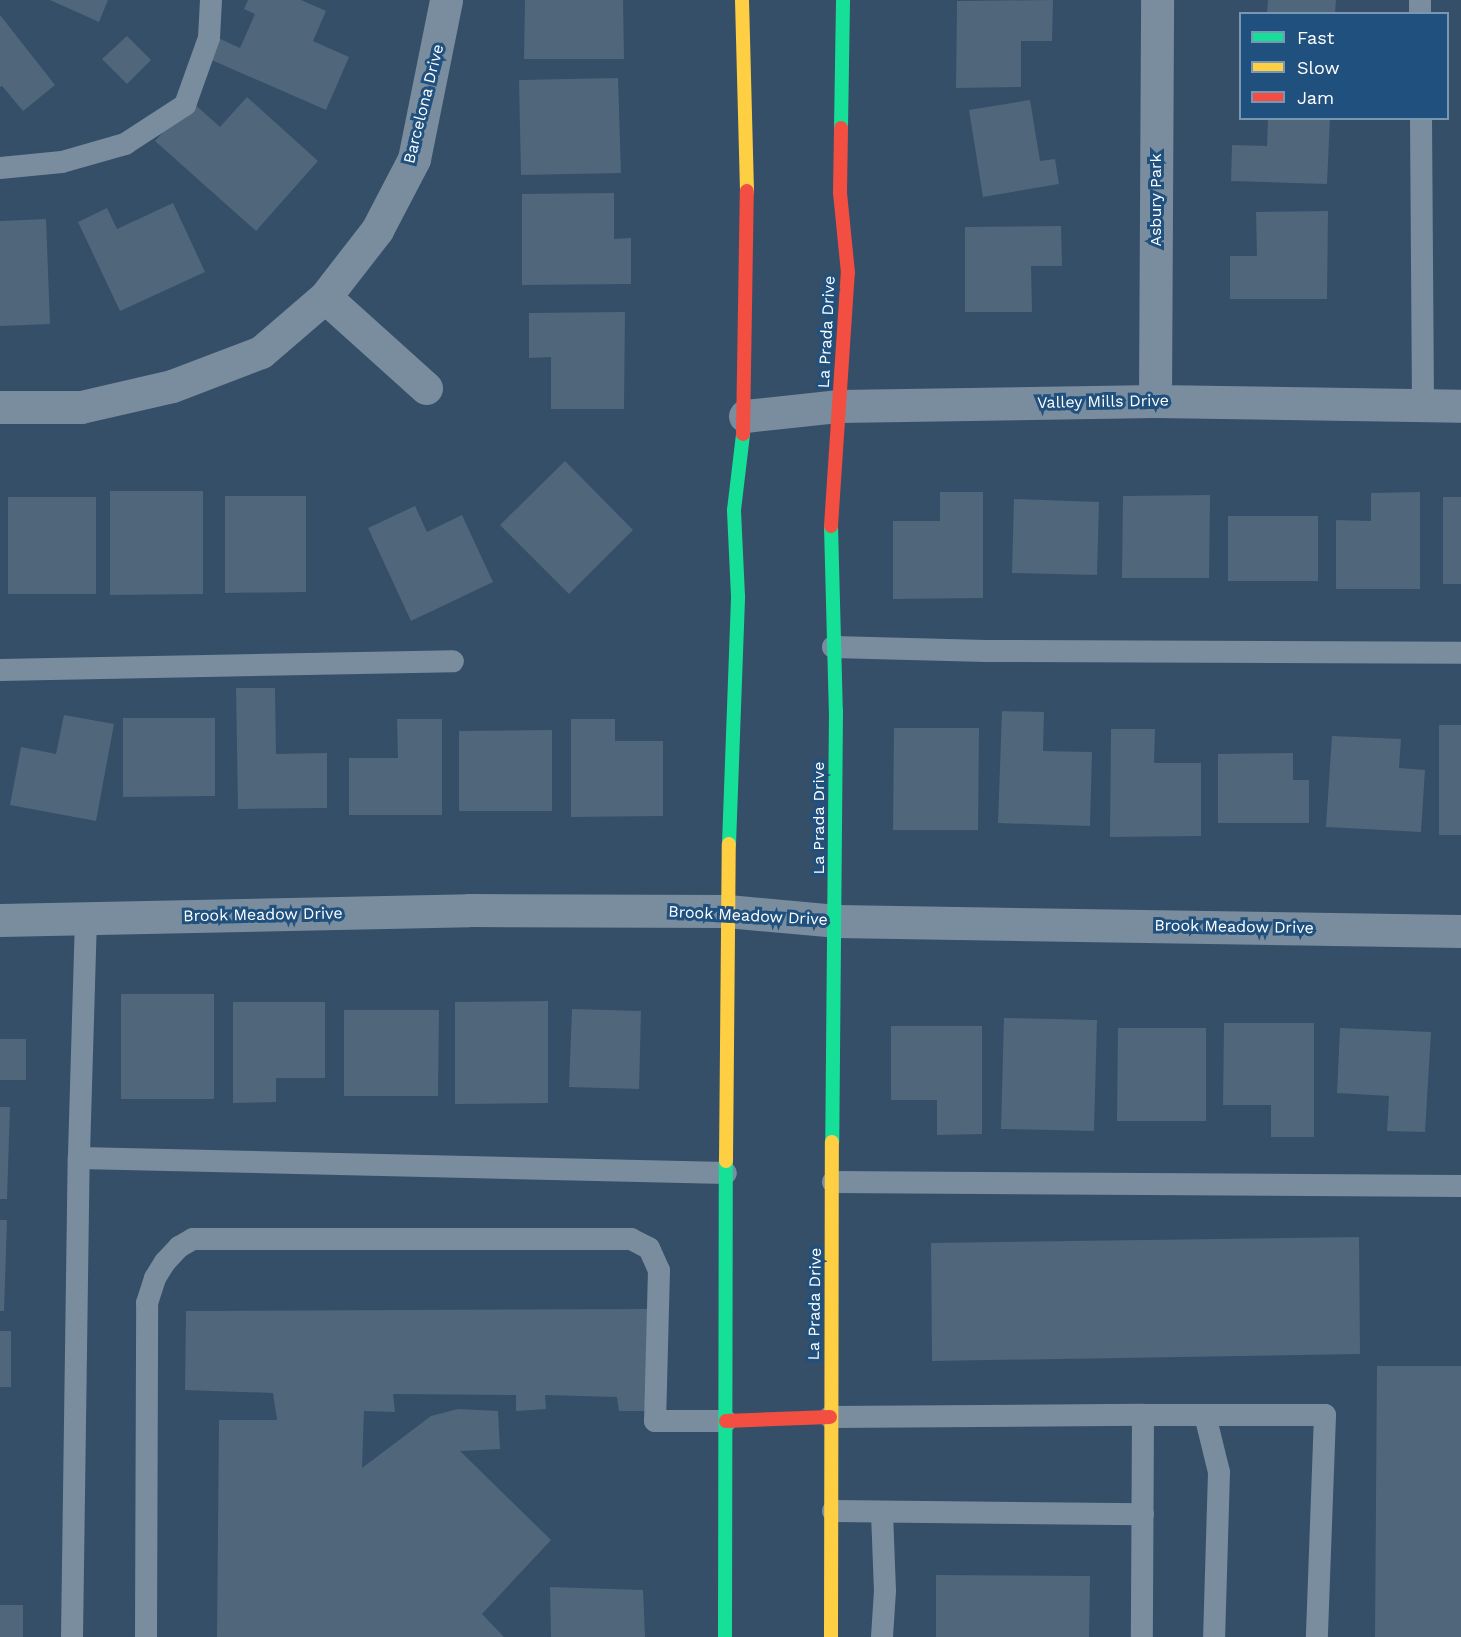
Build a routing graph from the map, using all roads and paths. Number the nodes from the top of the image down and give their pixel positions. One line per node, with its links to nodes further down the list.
1 (211, 0): 7 (lane)
2 (447, 0): 8 (street, Barcelona Drive)
3 (742, 0): 15 (main road)
4 (843, 0): 11 (main road, La Prada Drive)
5 (1157, 0): 10 (street, Asbury Park)
6 (1421, 120): 12 (lane)
7 (0, 168)
8 (325, 297): 9 (street); 14 (street, Barcelona Drive)
9 (426, 388)
10 (1155, 401): 11 (street, Valley Mills Drive); 12 (street, Valley Mills Drive)
11 (839, 406): 15 (street, Valley Mills Drive); 16 (main road, La Prada Drive)
12 (1423, 406): 13 (street, Valley Mills Drive)
13 (1461, 406)
14 (0, 407)
15 (745, 416): 20 (main road)
16 (833, 647): 17 (lane); 23 (main road, La Prada Drive)
17 (1461, 653)
18 (453, 661): 19 (lane)
19 (0, 670)
20 (727, 911): 21 (street, Brook Meadow Drive); 23 (street, Brook Meadow Drive); 26 (main road)
21 (86, 918): 22 (street, Brook Meadow Drive); 25 (lane)
22 (0, 920)
23 (836, 921): 24 (street, Brook Meadow Drive); 27 (main road, La Prada Drive)
24 (1461, 931)
25 (79, 1158): 26 (lane); 36 (lane)
26 (726, 1173): 32 (main road)
27 (833, 1182): 28 (lane); 31 (main road, La Prada Drive)
28 (1461, 1186)
29 (1143, 1415): 30 (lane); 31 (lane); 35 (lane)
30 (1204, 1415): 42 (lane); 43 (lane)
31 (830, 1417): 32 (main road); 33 (main road, La Prada Drive)
32 (726, 1421): 37 (lane); 38 (main road)
33 (833, 1511): 34 (lane); 39 (main road, La Prada Drive)
34 (882, 1512): 35 (lane); 40 (lane)
35 (1143, 1514): 41 (lane)
36 (72, 1637)
37 (146, 1637)
38 (725, 1637)
39 (831, 1637)
40 (882, 1637)
41 (1142, 1637)
42 (1214, 1637)
43 (1317, 1637)

